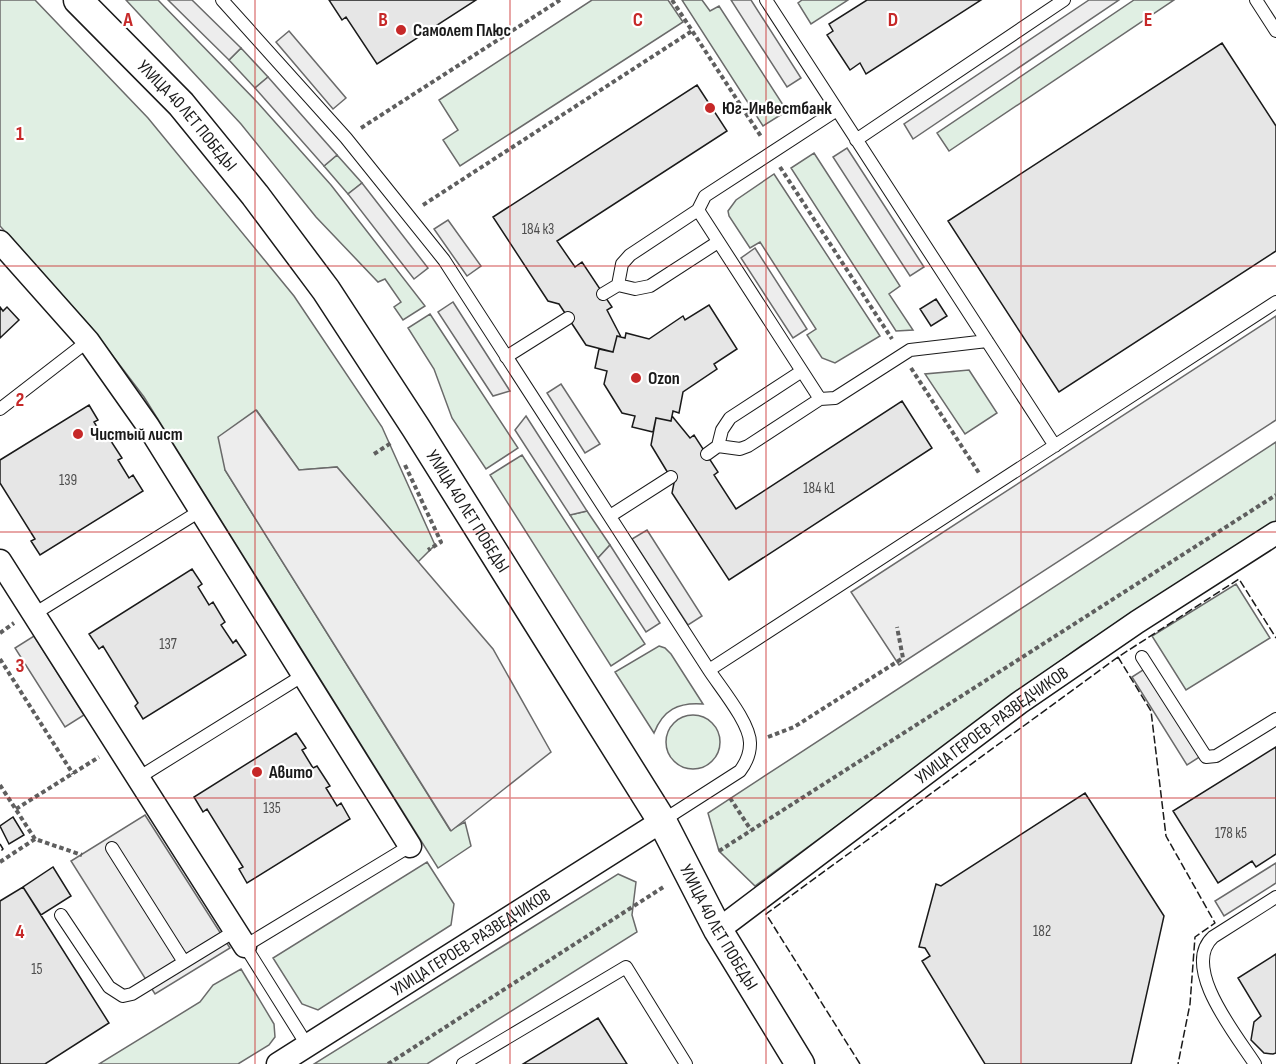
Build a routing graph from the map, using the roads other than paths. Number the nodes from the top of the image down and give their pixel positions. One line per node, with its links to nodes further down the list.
1 (78, 0): 37 (street, УЛИЦА 40 ЛЕТ ПОБЕДЫ)
2 (242, 0): 6 (lane)
3 (766, 0): 8 (lane)
4 (1064, 0): 9 (lane)
5 (1256, 0): 7 (lane)
6 (226, 4): 19 (lane)
7 (1276, 31)
8 (837, 110): 9 (lane); 10 (lane)
9 (856, 140): 18 (lane)
10 (698, 210): 12 (lane); 13 (lane)
11 (0, 242): 17 (street)
12 (718, 242): 13 (lane); 20 (lane)
13 (618, 285): 14 (lane)
14 (603, 294)
15 (1276, 302): 24 (lane)
16 (568, 318): 19 (lane)
17 (88, 341): 22 (lane); 27 (street)
18 (987, 341): 21 (lane); 24 (lane)
19 (506, 357): 28 (lane)
20 (802, 371): 21 (lane); 23 (lane)
21 (820, 399): 23 (lane)
22 (0, 409)
23 (718, 446): 25 (lane)
24 (1055, 446): 33 (lane)
25 (706, 454)
26 (671, 477): 28 (lane)
27 (200, 511): 31 (lane); 34 (street)
28 (610, 516): 33 (lane)
29 (1276, 533): 42 (street, УЛИЦА ГЕРОЕВ-РАЗВЕДЧИКОВ)
30 (0, 561): 31 (street)
31 (34, 614): 36 (street)
32 (1142, 657): 35 (lane)
33 (709, 670): 37 (lane)
34 (302, 676): 36 (lane); 38 (street)
35 (1276, 719)
36 (138, 778): 43 (street)
37 (662, 821): 42 (street, УЛИЦА 40 ЛЕТ ПОБЕДЫ); 45 (street, УЛИЦА ГЕРОЕВ-РАЗВЕДЧИКОВ)
38 (410, 846): 43 (lane)
39 (112, 848): 44 (lane)
40 (1276, 897): 50 (lane)
41 (61, 915): 44 (lane)
42 (717, 930): 46 (street, УЛИЦА 40 ЛЕТ ПОБЕДЫ)
43 (240, 939): 44 (lane); 45 (lane)
44 (184, 962)
45 (307, 1045): 47 (street, УЛИЦА ГЕРОЕВ-РАЗВЕДЧИКОВ)
46 (791, 1061)
47 (278, 1064)
48 (463, 1064): 49 (lane)
49 (686, 1064)
50 (1255, 1064)

